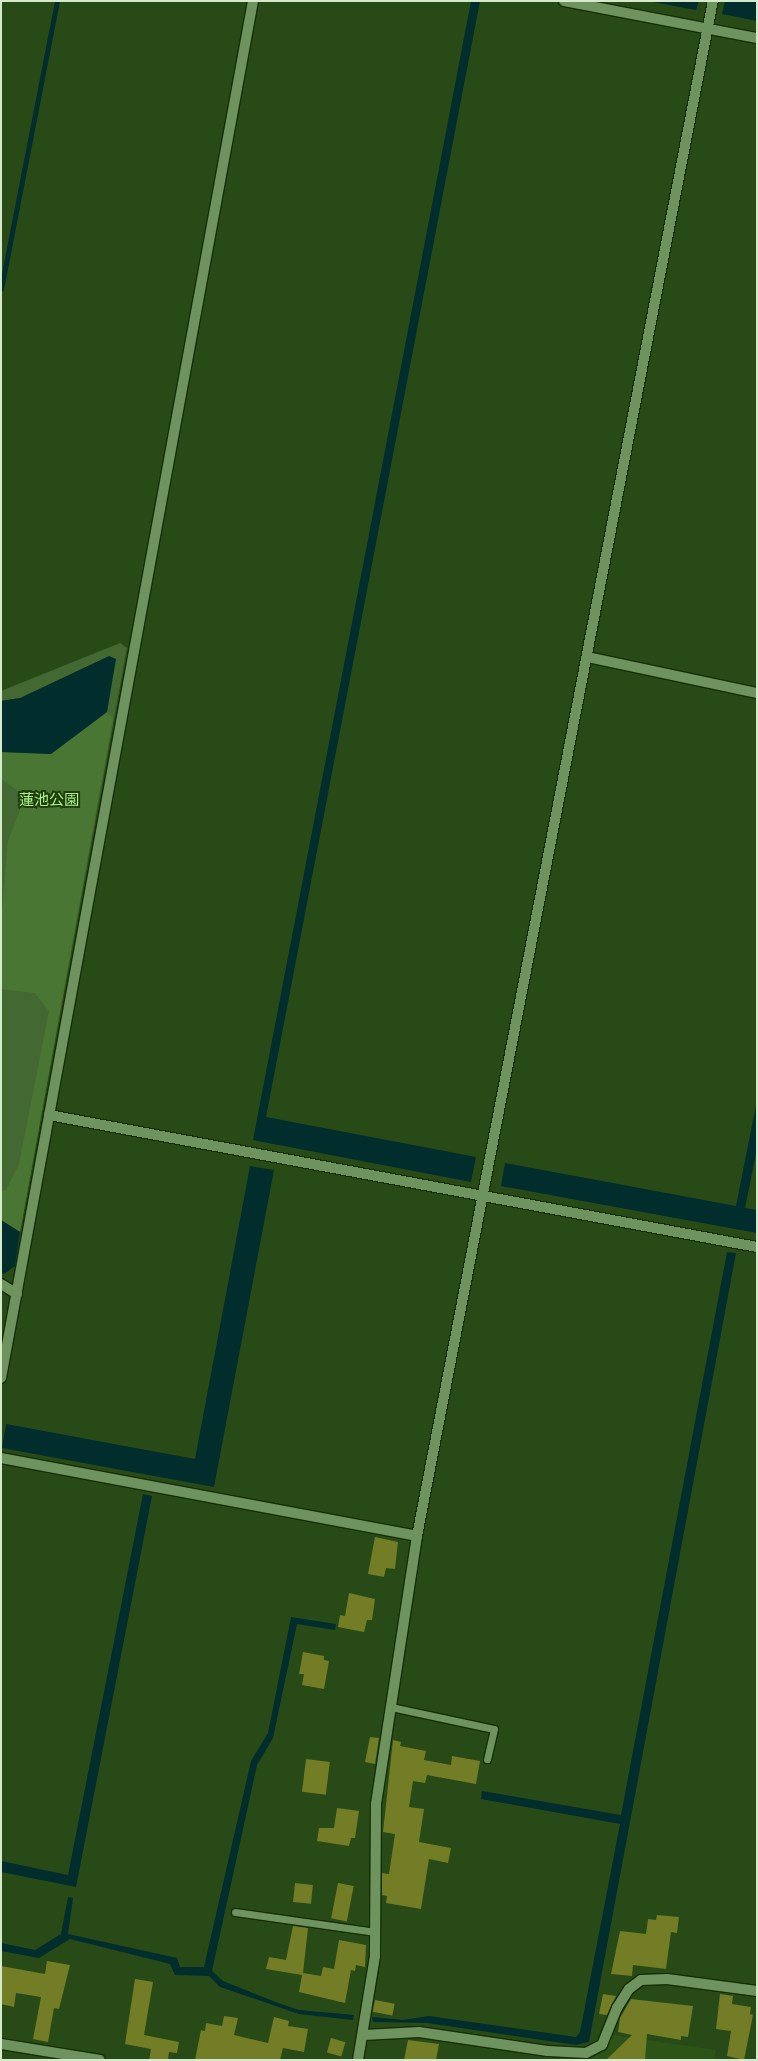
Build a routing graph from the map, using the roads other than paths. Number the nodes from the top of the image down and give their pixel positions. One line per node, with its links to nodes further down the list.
1 (253, 1): 8 (street)
2 (564, 1): 4 (street)
3 (712, 1): 4 (street)
4 (707, 28): 5 (street); 6 (street)
5 (757, 38)
6 (587, 657): 7 (street); 9 (street)
7 (757, 693)
8 (49, 1115): 9 (street); 12 (street)
9 (485, 1196): 10 (street); 15 (street)
10 (757, 1247)
11 (1, 1284): 12 (street)
12 (17, 1294): 13 (street)
13 (1, 1378)
14 (1, 1458): 15 (street)
15 (417, 1536): 16 (street)
16 (391, 1707): 17 (lane); 19 (street)
17 (487, 1759)
18 (235, 1912): 19 (lane)
19 (376, 1932): 21 (street)
20 (757, 1991): 21 (street)
21 (364, 2035): 24 (street)
22 (1, 2044): 23 (street)
23 (100, 2060)
24 (358, 2060)

